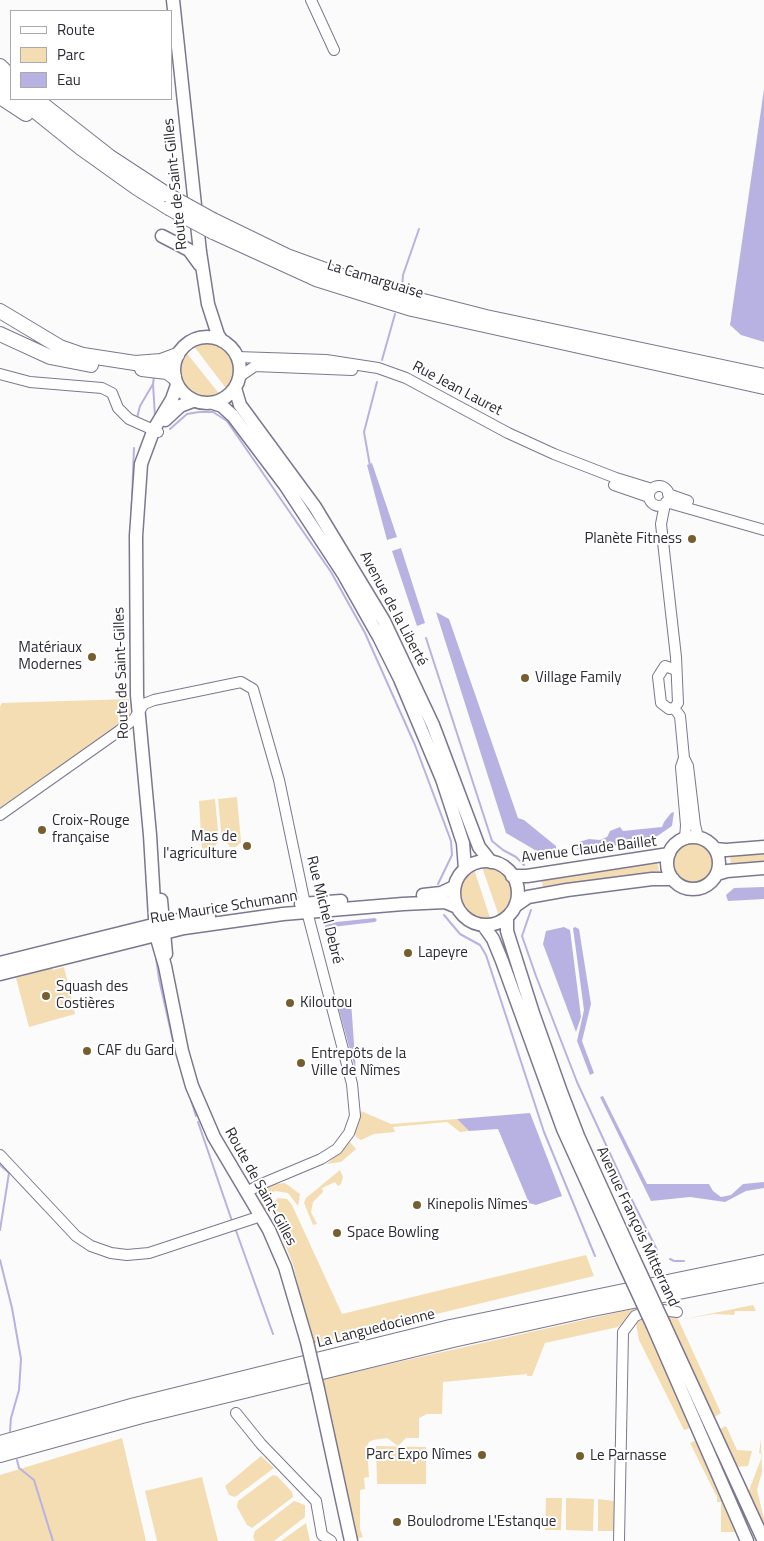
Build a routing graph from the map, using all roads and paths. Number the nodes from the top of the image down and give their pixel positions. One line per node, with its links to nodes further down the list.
1 (173, 0): 15 (main road, Route de Saint-Gilles)
2 (310, 0): 3 (street)
3 (334, 50)
4 (0, 66): 5 (highway)
5 (10, 76)
6 (0, 80): 7 (highway)
7 (10, 90)
8 (0, 97): 11 (highway)
9 (21, 100): 11 (highway, La Camarguaise)
10 (37, 100): 12 (highway, La Camarguaise)
11 (137, 188): 12 (highway, La Camarguaise)
12 (169, 201): 13 (highway, La Camarguaise, bridge)
13 (213, 226): 24 (highway, La Camarguaise); 27 (highway, La Camarguaise)
14 (162, 236): 15 (main road)
15 (202, 269): 16 (main road, Route de Saint-Gilles)
16 (208, 304): 19 (main road, Route de Saint-Gilles); 20 (main road, Route de Saint-Gilles)
17 (0, 311): 21 (highway)
18 (0, 334): 25 (highway)
19 (203, 338): 20 (main road); 21 (main road)
20 (222, 341): 22 (main road)
21 (177, 355): 25 (main road)
22 (237, 357): 26 (main road); 31 (street, Rue Jean Lauret)
23 (0, 374): 30 (street)
24 (764, 376)
25 (175, 381): 28 (main road); 30 (main road, Route de Saint-Gilles)
26 (237, 383): 29 (main road); 31 (street, Rue Jean Lauret); 48 (main road, Avenue de la Liberté)
27 (764, 387)
28 (193, 401): 29 (main road); 30 (main road, Route de Saint-Gilles)
29 (213, 403): 50 (main road, Avenue de la Liberté)
30 (156, 430): 37 (main road, Route de Saint-Gilles)
31 (659, 499): 32 (street, Rue Jean Lauret); 33 (street, Rue Jean Lauret); 34 (street)
32 (764, 522)
33 (764, 530)
34 (674, 652): 35 (street); 36 (street)
35 (665, 666): 36 (street); 38 (street)
36 (676, 670): 38 (street)
37 (141, 708): 39 (street); 40 (main road, Route de Saint-Gilles); 57 (street, Rue Michel Debré); 60 (main road, Route de Saint-Gilles)
38 (674, 708): 41 (street)
39 (123, 727): 40 (street); 42 (street)
40 (141, 735): 60 (main road, Route de Saint-Gilles)
41 (684, 758): 43 (street); 44 (street)
42 (0, 815)
43 (698, 838): 44 (main road); 46 (main road)
44 (685, 839): 47 (main road)
45 (764, 847): 46 (main road)
46 (715, 849): 51 (main road)
47 (669, 854): 52 (main road, Avenue Claude Baillet); 53 (main road)
48 (491, 862): 50 (main road); 52 (main road)
49 (764, 868): 51 (main road)
50 (465, 869): 54 (main road)
51 (717, 874): 53 (main road)
52 (512, 876): 55 (main road)
53 (673, 879): 55 (main road)
54 (454, 886): 56 (main road); 57 (main road, Rue Maurice Schumann)
55 (515, 906): 58 (main road)
56 (457, 907): 57 (main road, Rue Maurice Schumann); 59 (main road)
57 (306, 908): 60 (main road, Rue Maurice Schumann); 64 (street, Rue Michel Debré)
58 (507, 917): 59 (main road); 66 (main road, Avenue François Mitterrand)
59 (483, 925): 66 (main road, Avenue François Mitterrand)
60 (160, 929): 61 (main road, Rue Maurice Schumann); 62 (main road, Rue Maurice Schumann); 64 (main road, Route de Saint-Gilles)
61 (0, 963)
62 (0, 974)
63 (0, 1155): 65 (street)
64 (247, 1192): 65 (main road, Route de Saint-Gilles)
65 (261, 1216): 75 (main road, Route de Saint-Gilles, bridge)
66 (628, 1258): 70 (main road, Avenue François Mitterrand, bridge)
67 (764, 1262): 72 (highway, La Languedocienne)
68 (764, 1275): 73 (highway, La Languedocienne)
69 (677, 1312): 76 (street)
70 (658, 1325): 77 (main road, Avenue François Mitterrand); 78 (main road, Avenue François Mitterrand)
71 (236, 1413): 74 (street)
72 (0, 1443)
73 (0, 1456)
74 (331, 1541)
75 (351, 1541)
76 (619, 1541)
77 (748, 1541)
78 (764, 1541)

